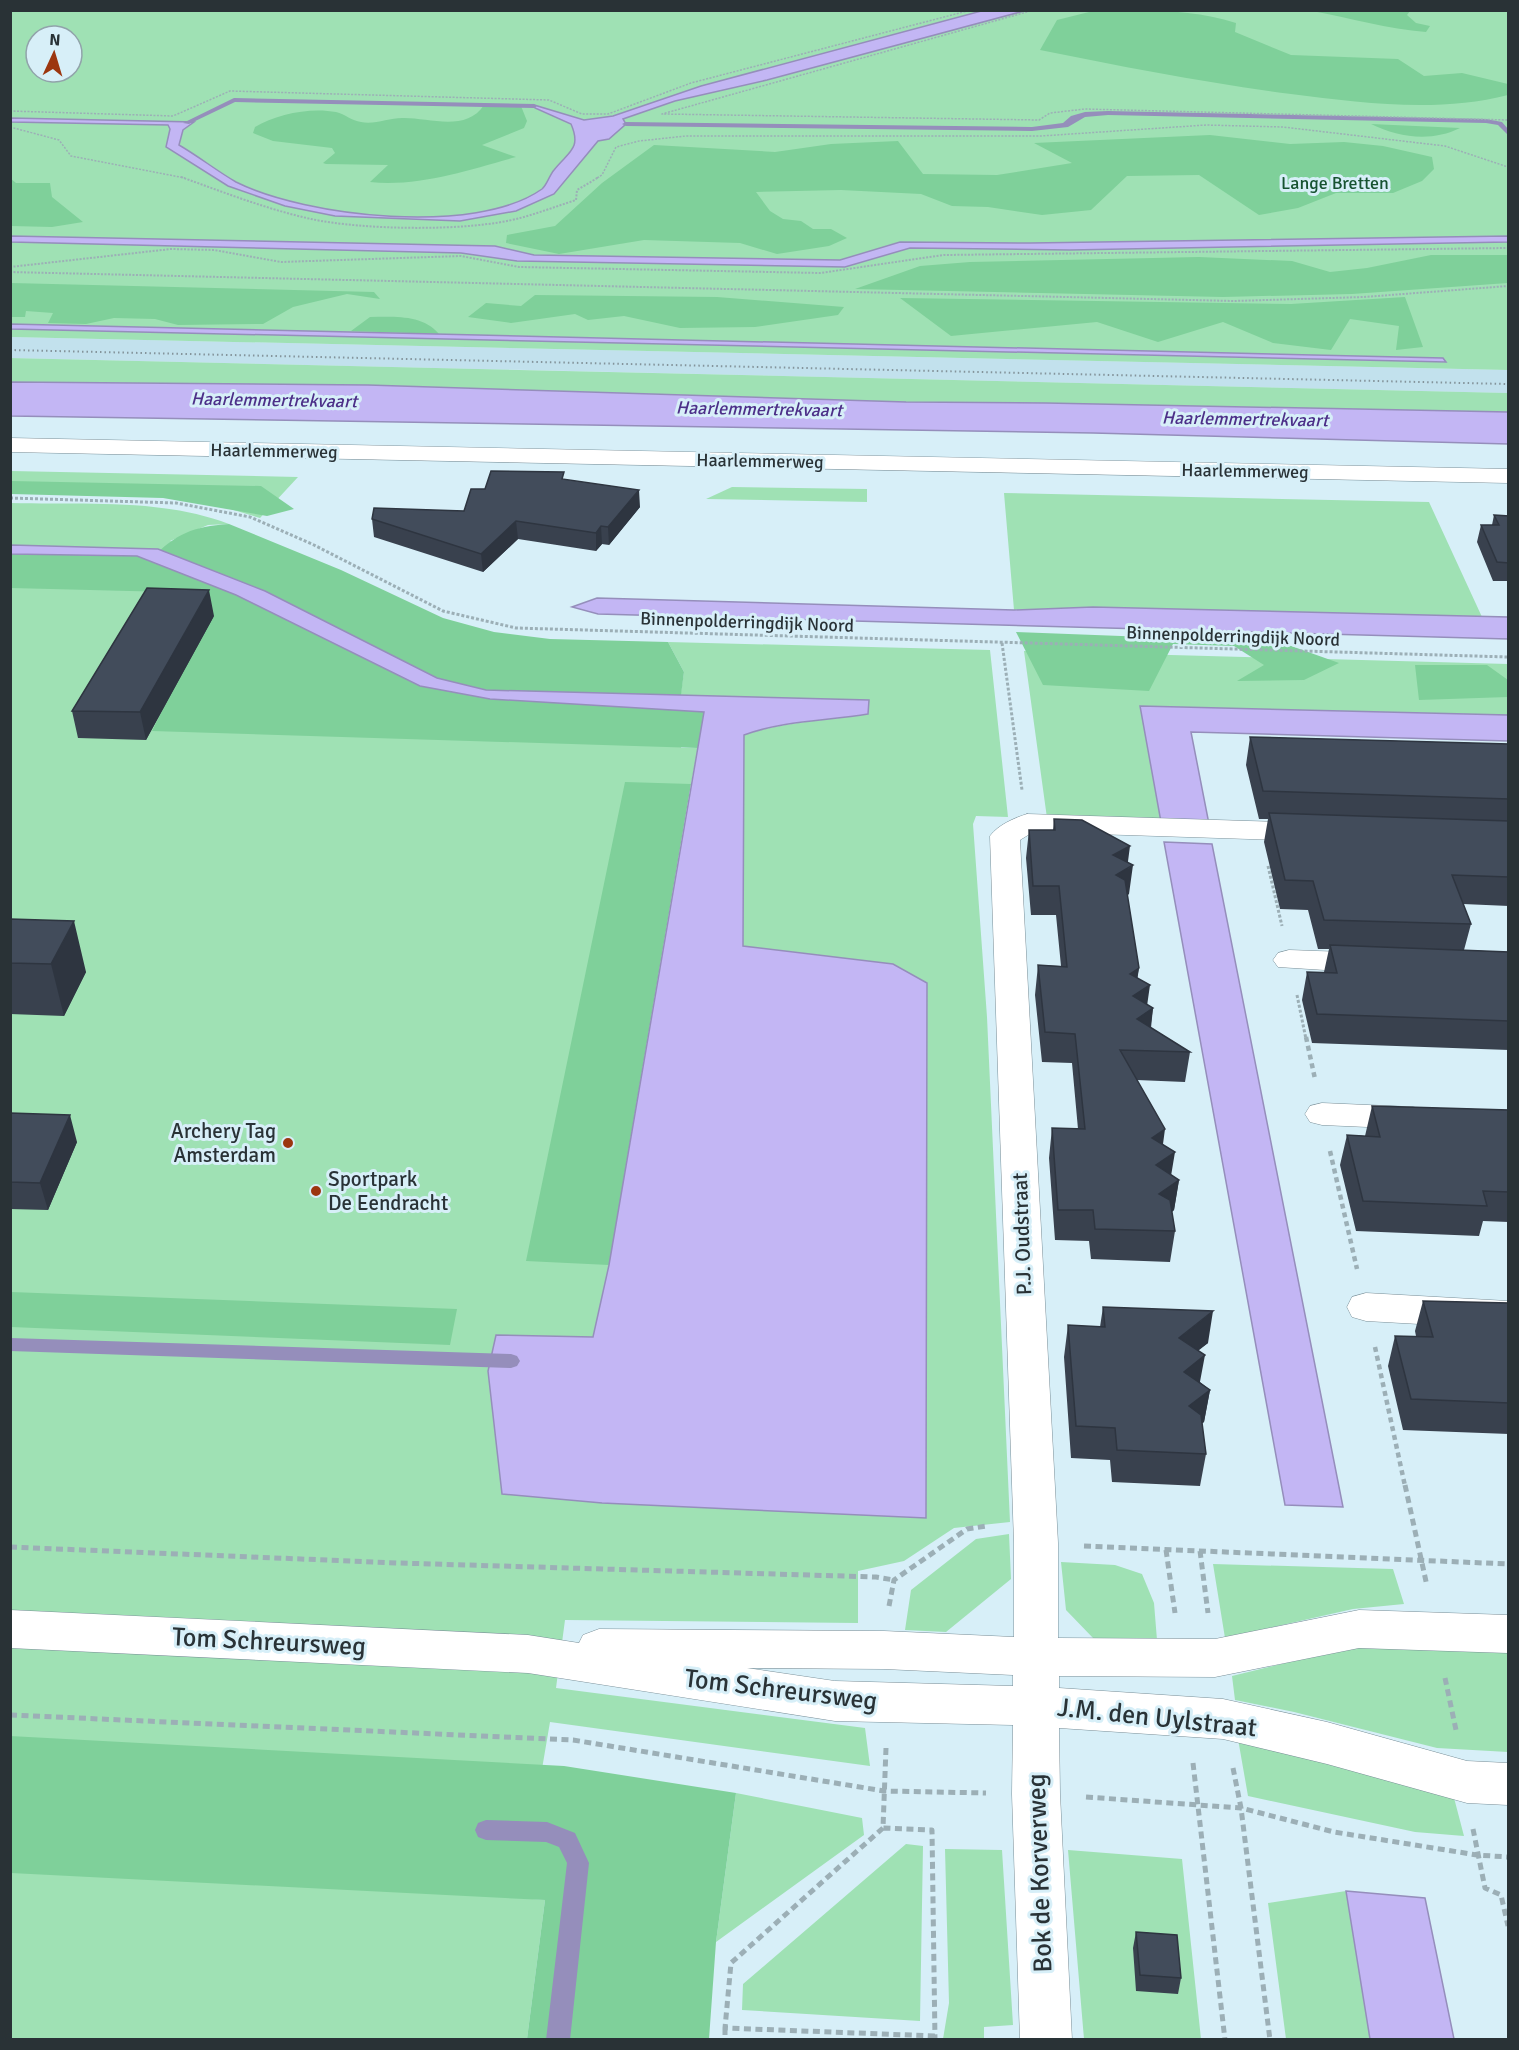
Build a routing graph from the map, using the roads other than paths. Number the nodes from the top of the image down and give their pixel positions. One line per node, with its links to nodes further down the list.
1 (10, 429): 3 (main road, Haarlemmerweg)
2 (10, 445): 4 (main road, Haarlemmerweg)
3 (1509, 460)
4 (1509, 477)
5 (1343, 833): 15 (main road, P.J. Oudstraat)
6 (1289, 960): 7 (main road)
7 (1405, 964)
8 (1322, 1114): 9 (main road)
9 (1450, 1119)
10 (1366, 1307): 11 (main road)
11 (1509, 1315)
12 (10, 1629): 14 (main road, Tom Schreursweg)
13 (1509, 1634): 15 (main road)
14 (528, 1654): 15 (main road, Tom Schreursweg); 16 (main road, Tom Schreursweg)
15 (1037, 1657): 16 (main road, J.M. den Uylstraat)
16 (1035, 1706): 17 (main road, J.M. den Uylstraat); 18 (main road, Bok de Korverweg)
17 (1488, 1783)
18 (1046, 2040)

